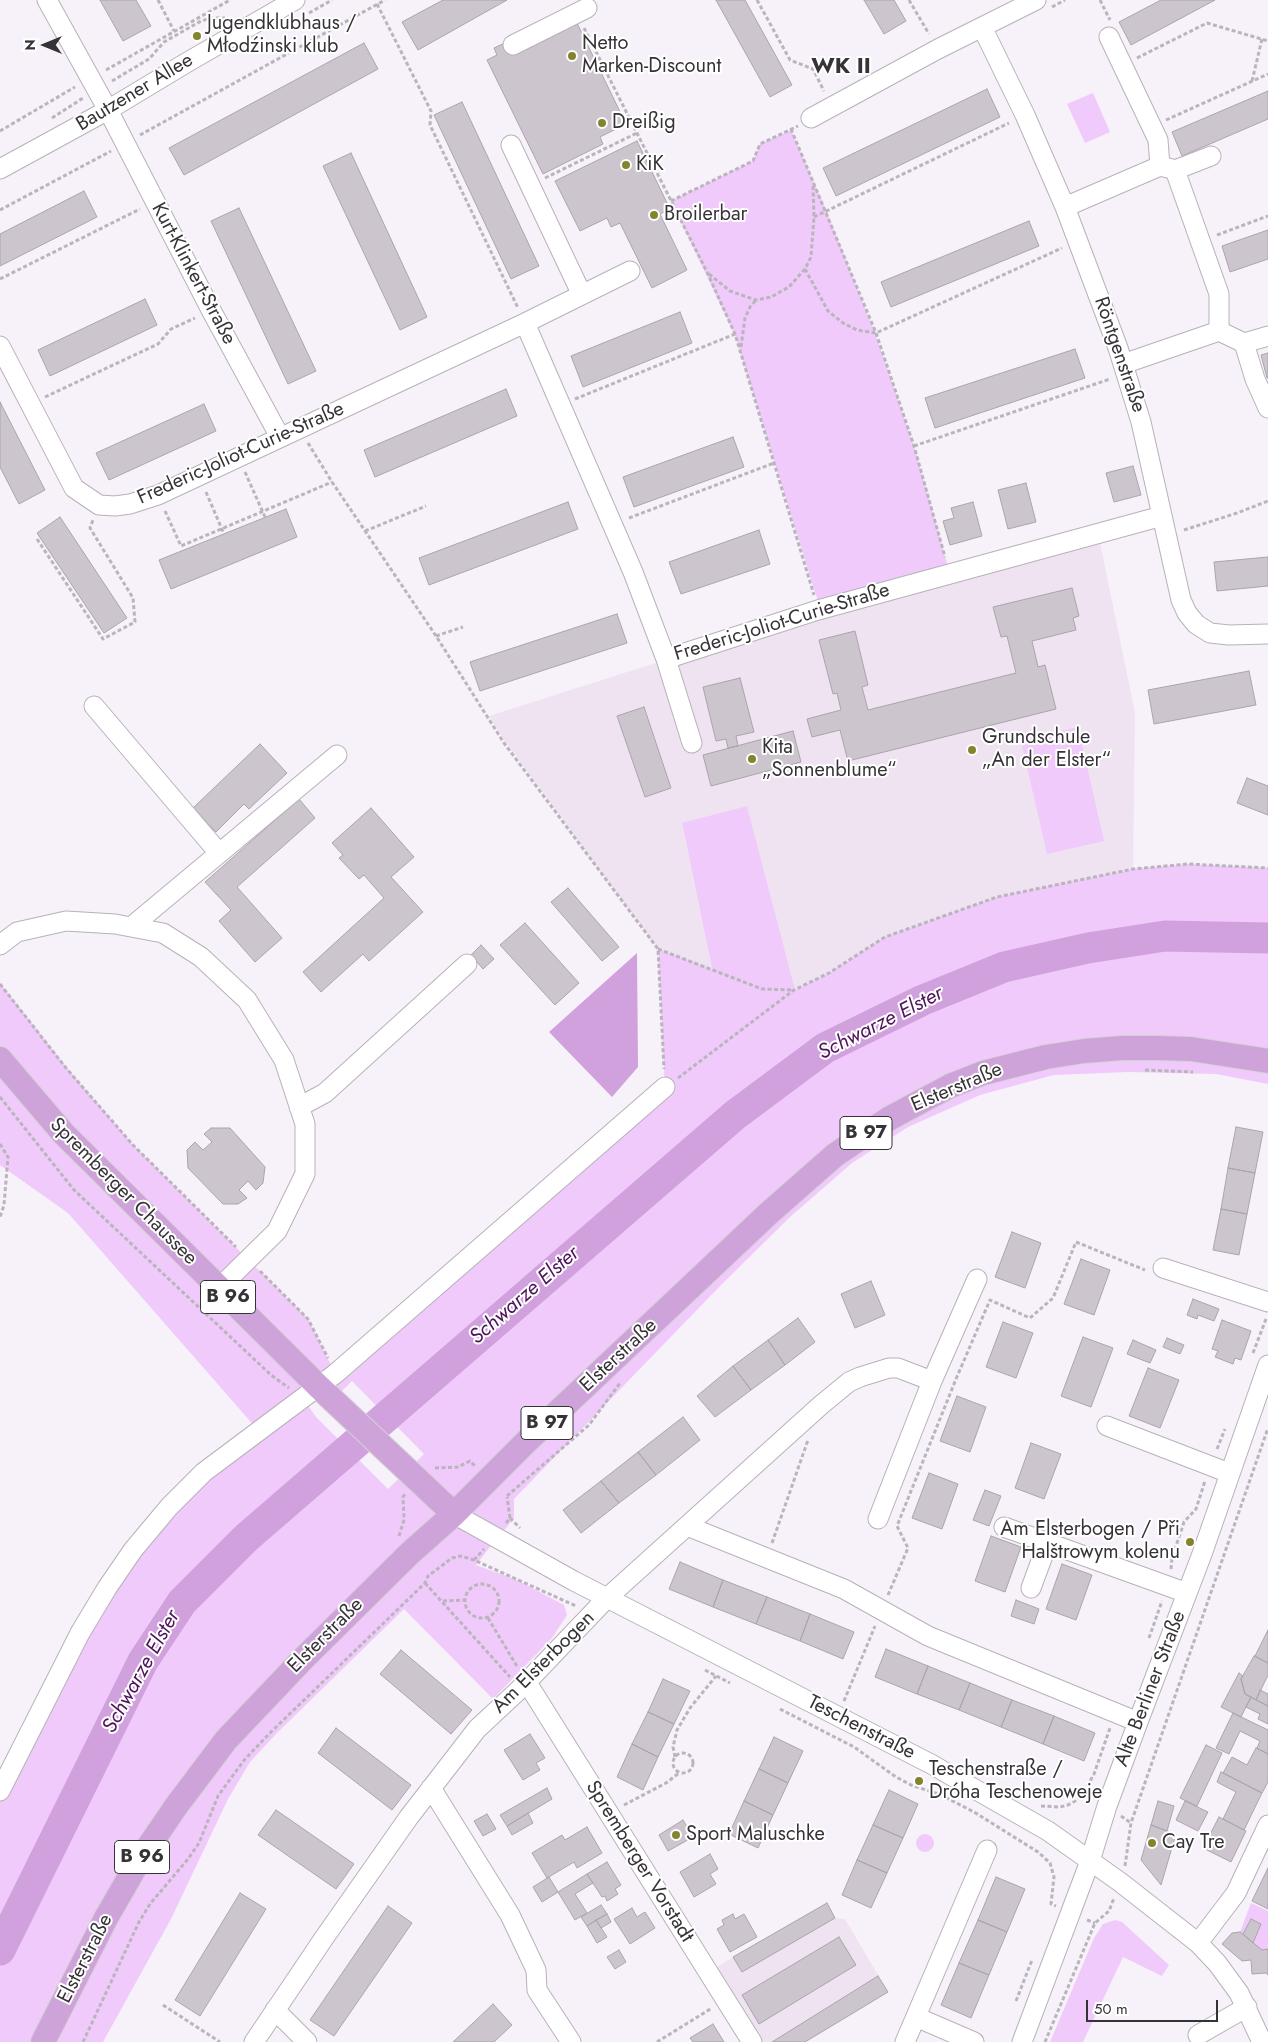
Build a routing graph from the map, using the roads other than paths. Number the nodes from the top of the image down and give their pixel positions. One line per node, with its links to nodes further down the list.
1 (47, 0): 8 (street, Kurt-Klinkert-Straße)
2 (295, 0): 8 (street, Bautzener Allee)
3 (1036, 0): 5 (street)
4 (581, 10): 7 (street)
5 (982, 27): 9 (street); 14 (street, Röntgenstraße)
6 (1108, 37): 12 (street)
7 (513, 45)
8 (108, 110): 13 (street, Bautzener Allee); 24 (street, Kurt-Klinkert-Straße)
9 (811, 118)
10 (511, 146): 16 (street)
11 (1211, 156): 12 (street)
12 (1168, 168): 14 (street); 18 (street)
13 (0, 169)
14 (1065, 207): 22 (street, Röntgenstraße)
15 (630, 271): 16 (street, Frederic-Joliot-Curie-Straße)
16 (582, 295): 17 (street, Frederic-Joliot-Curie-Straße)
17 (525, 323): 24 (street, Frederic-Joliot-Curie-Straße); 27 (street, Frederic-Joliot-Curie-Straße)
18 (1220, 331): 20 (street); 22 (street)
19 (1268, 336): 20 (street)
20 (1244, 343): 23 (street)
21 (0, 346): 24 (street, Frederic-Joliot-Curie-Straße)
22 (1124, 369): 25 (street, Röntgenstraße)
23 (1268, 408)
24 (280, 437)
25 (1162, 516): 26 (street, Röntgenstraße); 27 (street, Frederic-Joliot-Curie-Straße)
26 (1268, 634)
27 (666, 659): 29 (street)
28 (94, 706): 31 (street)
29 (692, 742)
30 (337, 755): 31 (street)
31 (219, 853): 32 (street)
32 (131, 927): 33 (street); 38 (street)
33 (0, 945)
34 (467, 964): 38 (street)
35 (0, 1059): 41 (main road, Spremberger Chaussee / B 96)
36 (1268, 1061): 49 (main road, Elsterstraße / B 97)
37 (665, 1087): 45 (street)
38 (299, 1107): 41 (street)
39 (1163, 1268): 42 (street)
40 (977, 1279): 44 (street)
41 (219, 1288): 45 (main road, Spremberger Chaussee / B 96)
42 (1268, 1302)
43 (1260, 1362): 46 (street, Alte Berliner Straße)
44 (932, 1381): 50 (street); 51 (street, Am Elsterbogen)
45 (311, 1392): 49 (main road, Spremberger Chaussee / B 96); 60 (street)
46 (1262, 1397): 48 (street, Alte Berliner Straße)
47 (1107, 1426): 48 (street)
48 (1230, 1473): 55 (street, Alte Berliner Straße)
49 (454, 1514): 56 (street, Teschenstraße); 69 (main road, Elsterstraße / B 96)
50 (878, 1519)
51 (687, 1526): 56 (street, Am Elsterbogen); 58 (street)
52 (1004, 1527): 53 (street)
53 (1048, 1542): 54 (street); 55 (street)
54 (1031, 1588)
55 (1187, 1593): 58 (street, Alte Berliner Straße)
56 (608, 1598): 57 (street, Am Elsterbogen); 63 (street, Teschenstraße)
57 (523, 1684): 59 (street, Am Elsterbogen); 73 (street, Spremberger Vorstadt)
58 (1138, 1722): 63 (street, Alte Berliner Straße)
59 (431, 1788): 66 (street, Am Elsterbogen); 72 (street)
60 (0, 1791)
61 (1268, 1825): 64 (street)
62 (987, 1850): 67 (street)
63 (1090, 1861): 64 (street, Teschenstraße); 76 (street, Alte Berliner Straße)
64 (1198, 1943): 65 (street, Teschenstraße)
65 (1247, 2008): 68 (street); 77 (street, Teschenstraße)
66 (275, 2010): 70 (street, Am Elsterbogen); 71 (street)
67 (916, 2017): 74 (street); 75 (street)
68 (1198, 2035)
69 (43, 2042)
70 (254, 2042)
71 (307, 2042)
72 (571, 2042)
73 (752, 2042)
74 (905, 2042)
75 (974, 2042)
76 (1022, 2042)
77 (1262, 2042)

